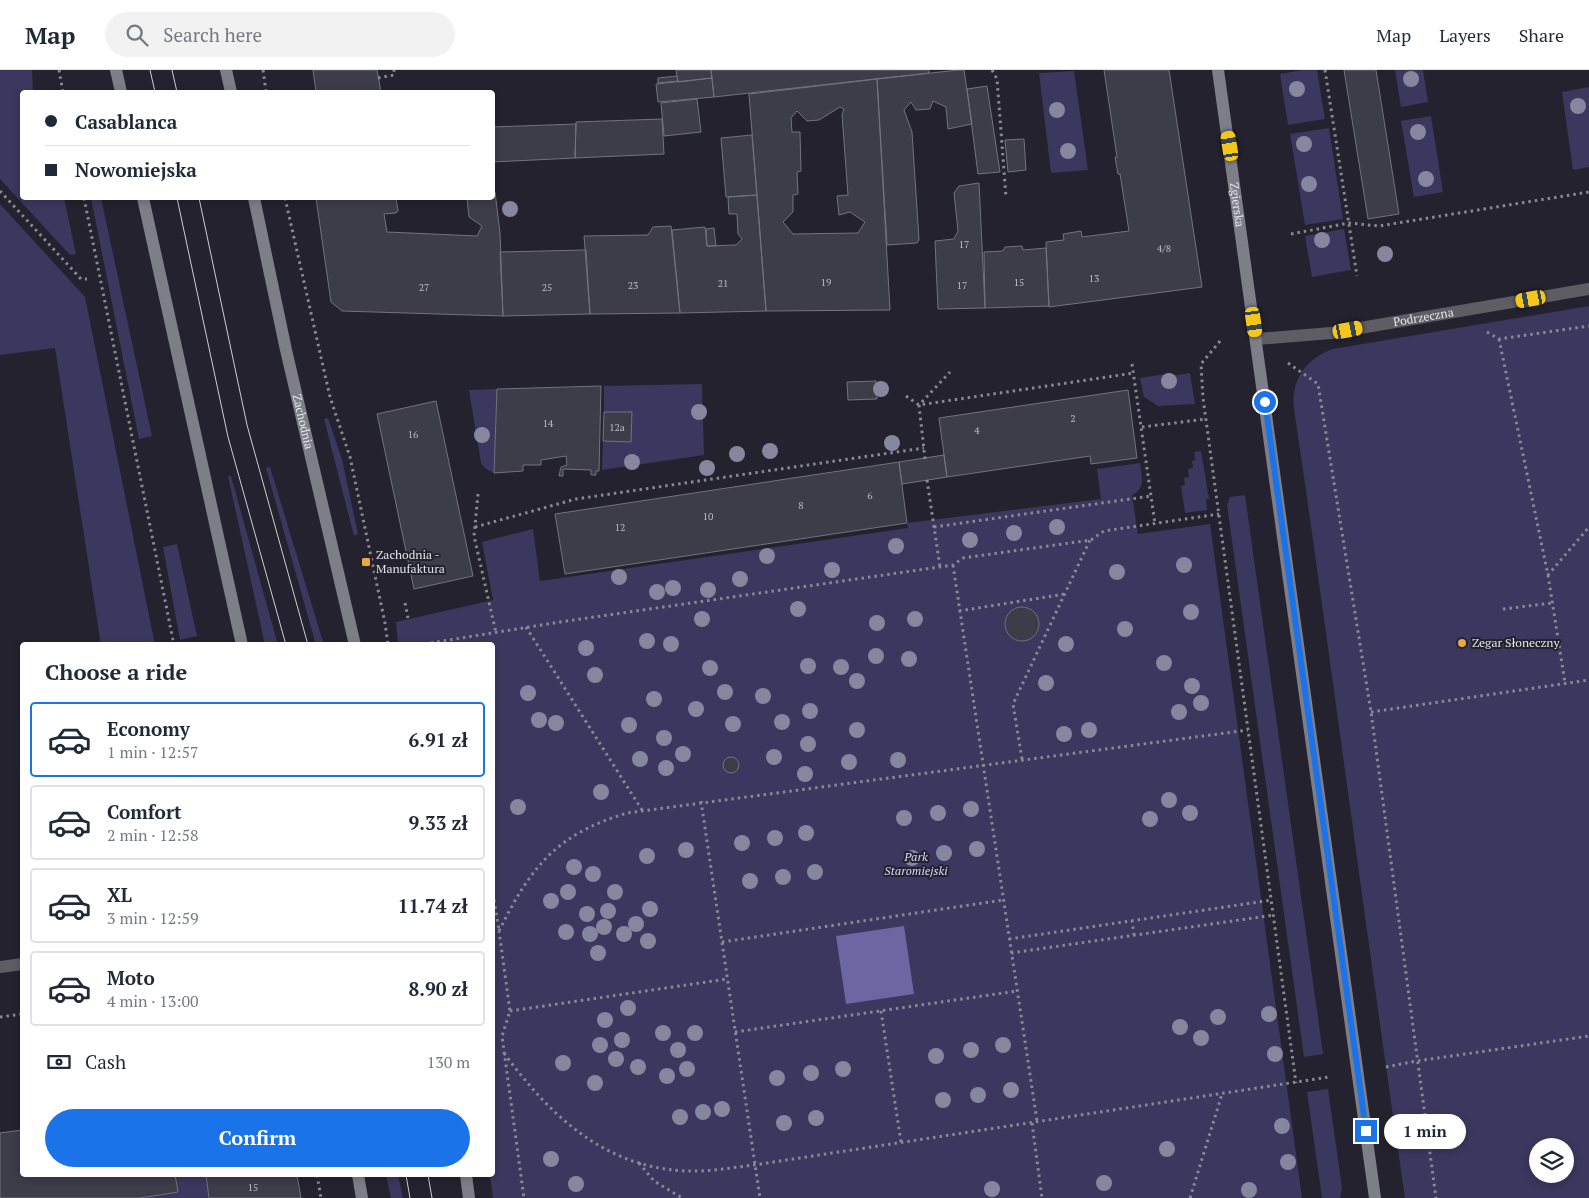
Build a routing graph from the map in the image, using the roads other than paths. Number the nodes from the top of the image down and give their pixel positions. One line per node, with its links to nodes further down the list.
1 (116, 70): 4 (street)
2 (226, 70): 5 (street)
3 (1218, 70): 9 (street, Zgierska)
4 (121, 90)
5 (231, 90)
6 (143, 200): 10 (street)
7 (254, 200): 11 (street, Zachodnia)
8 (1589, 289): 9 (street, Podrzeczna)
9 (1257, 339): 14 (street, Zgierska)
10 (241, 642)
11 (354, 642)
12 (20, 964): 13 (street)
13 (0, 967)
14 (1371, 1170): 19 (street); 20 (street)
15 (358, 1177): 17 (street)
16 (466, 1177): 18 (street)
17 (362, 1198)
18 (469, 1198)
19 (1370, 1198)
20 (1375, 1198)

